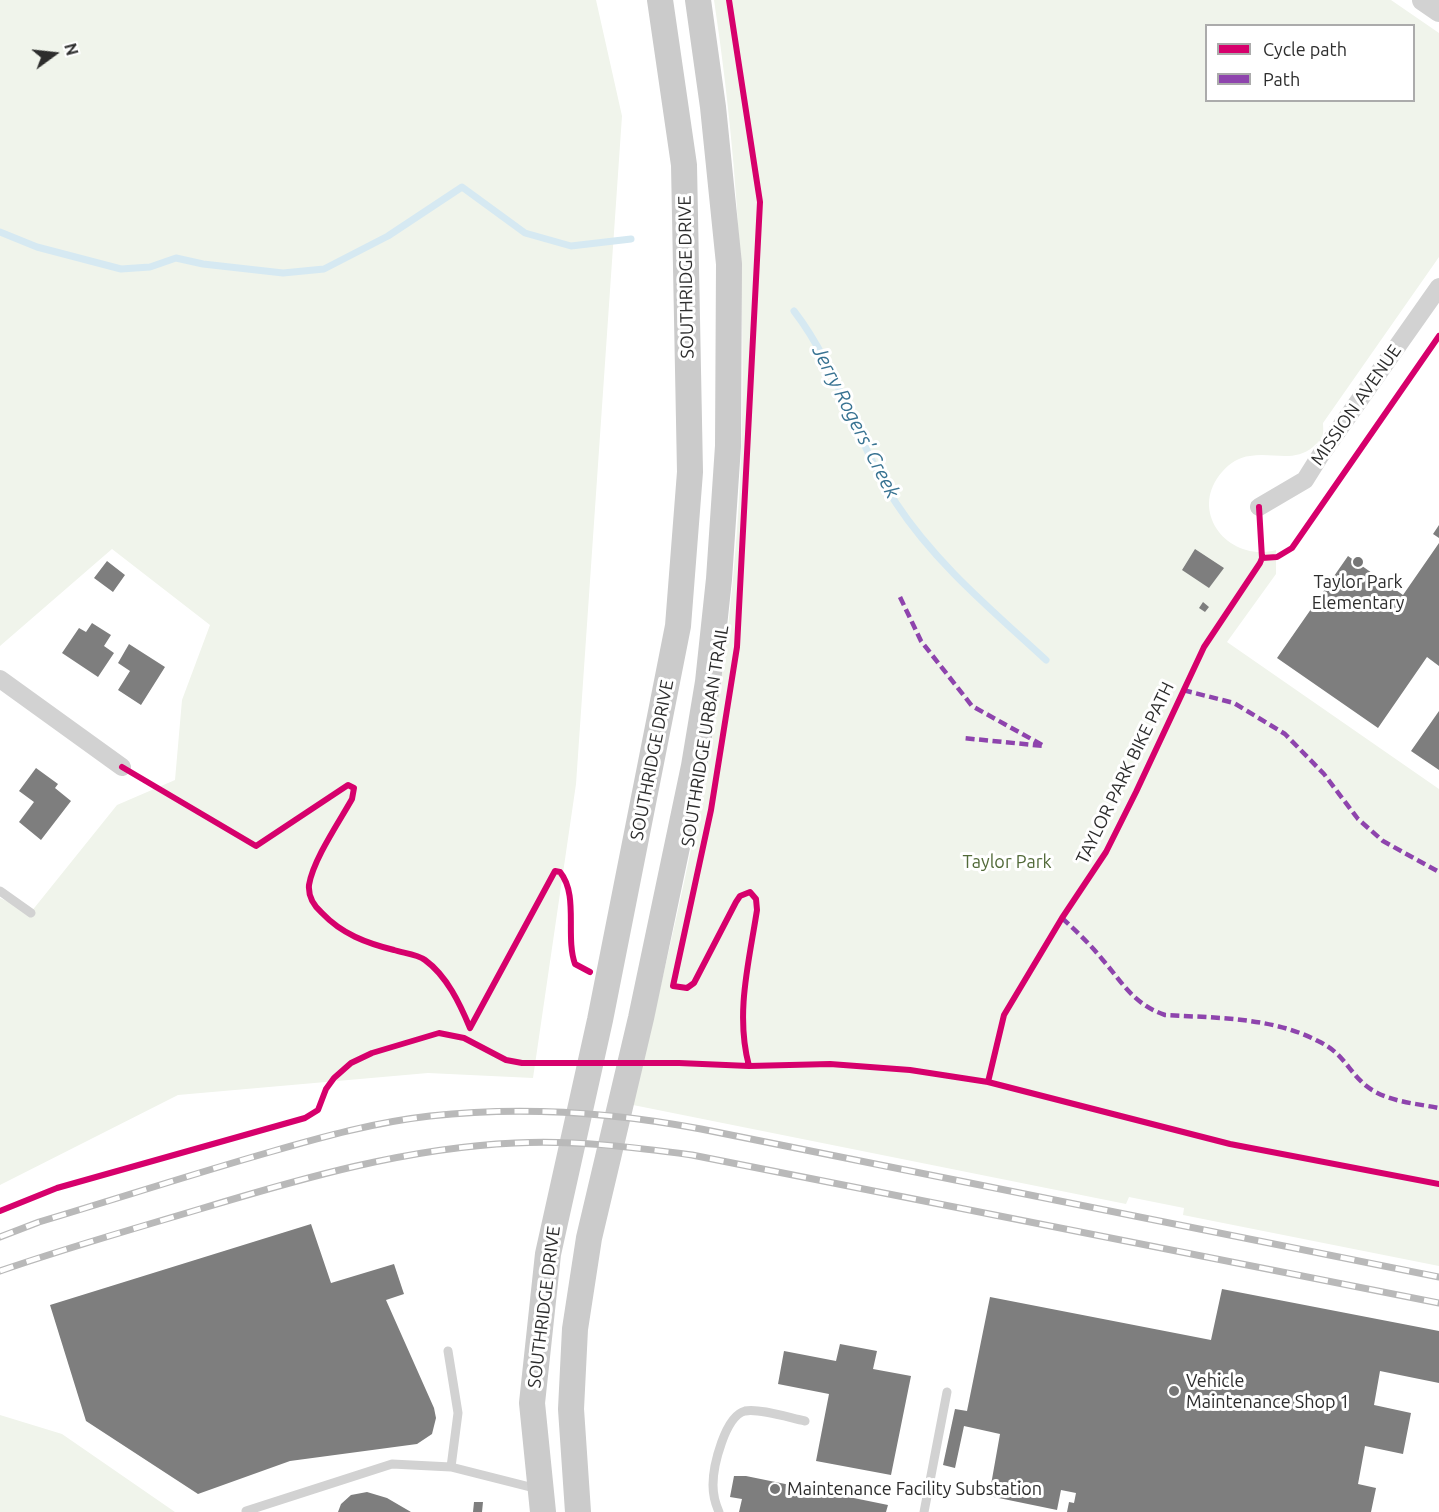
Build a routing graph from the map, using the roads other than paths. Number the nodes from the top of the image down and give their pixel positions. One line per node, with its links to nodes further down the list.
1 (660, 0): 15 (main road, SOUTHRIDGE DRIVE)
2 (698, 0): 18 (main road, SOUTHRIDGE DRIVE)
3 (1423, 0): 4 (street)
4 (1439, 11)
5 (1439, 287): 6 (street, MISSION AVENUE)
6 (1259, 507)
7 (0, 679): 8 (street)
8 (122, 766)
9 (0, 891): 10 (lane)
10 (31, 913)
11 (448, 1351): 14 (lane)
12 (947, 1392): 20 (lane)
13 (805, 1421): 19 (lane)
14 (451, 1467): 15 (lane); 16 (lane)
15 (542, 1501): 17 (main road)
16 (246, 1511)
17 (563, 1512)
18 (579, 1512)
19 (718, 1512)
20 (924, 1512)

